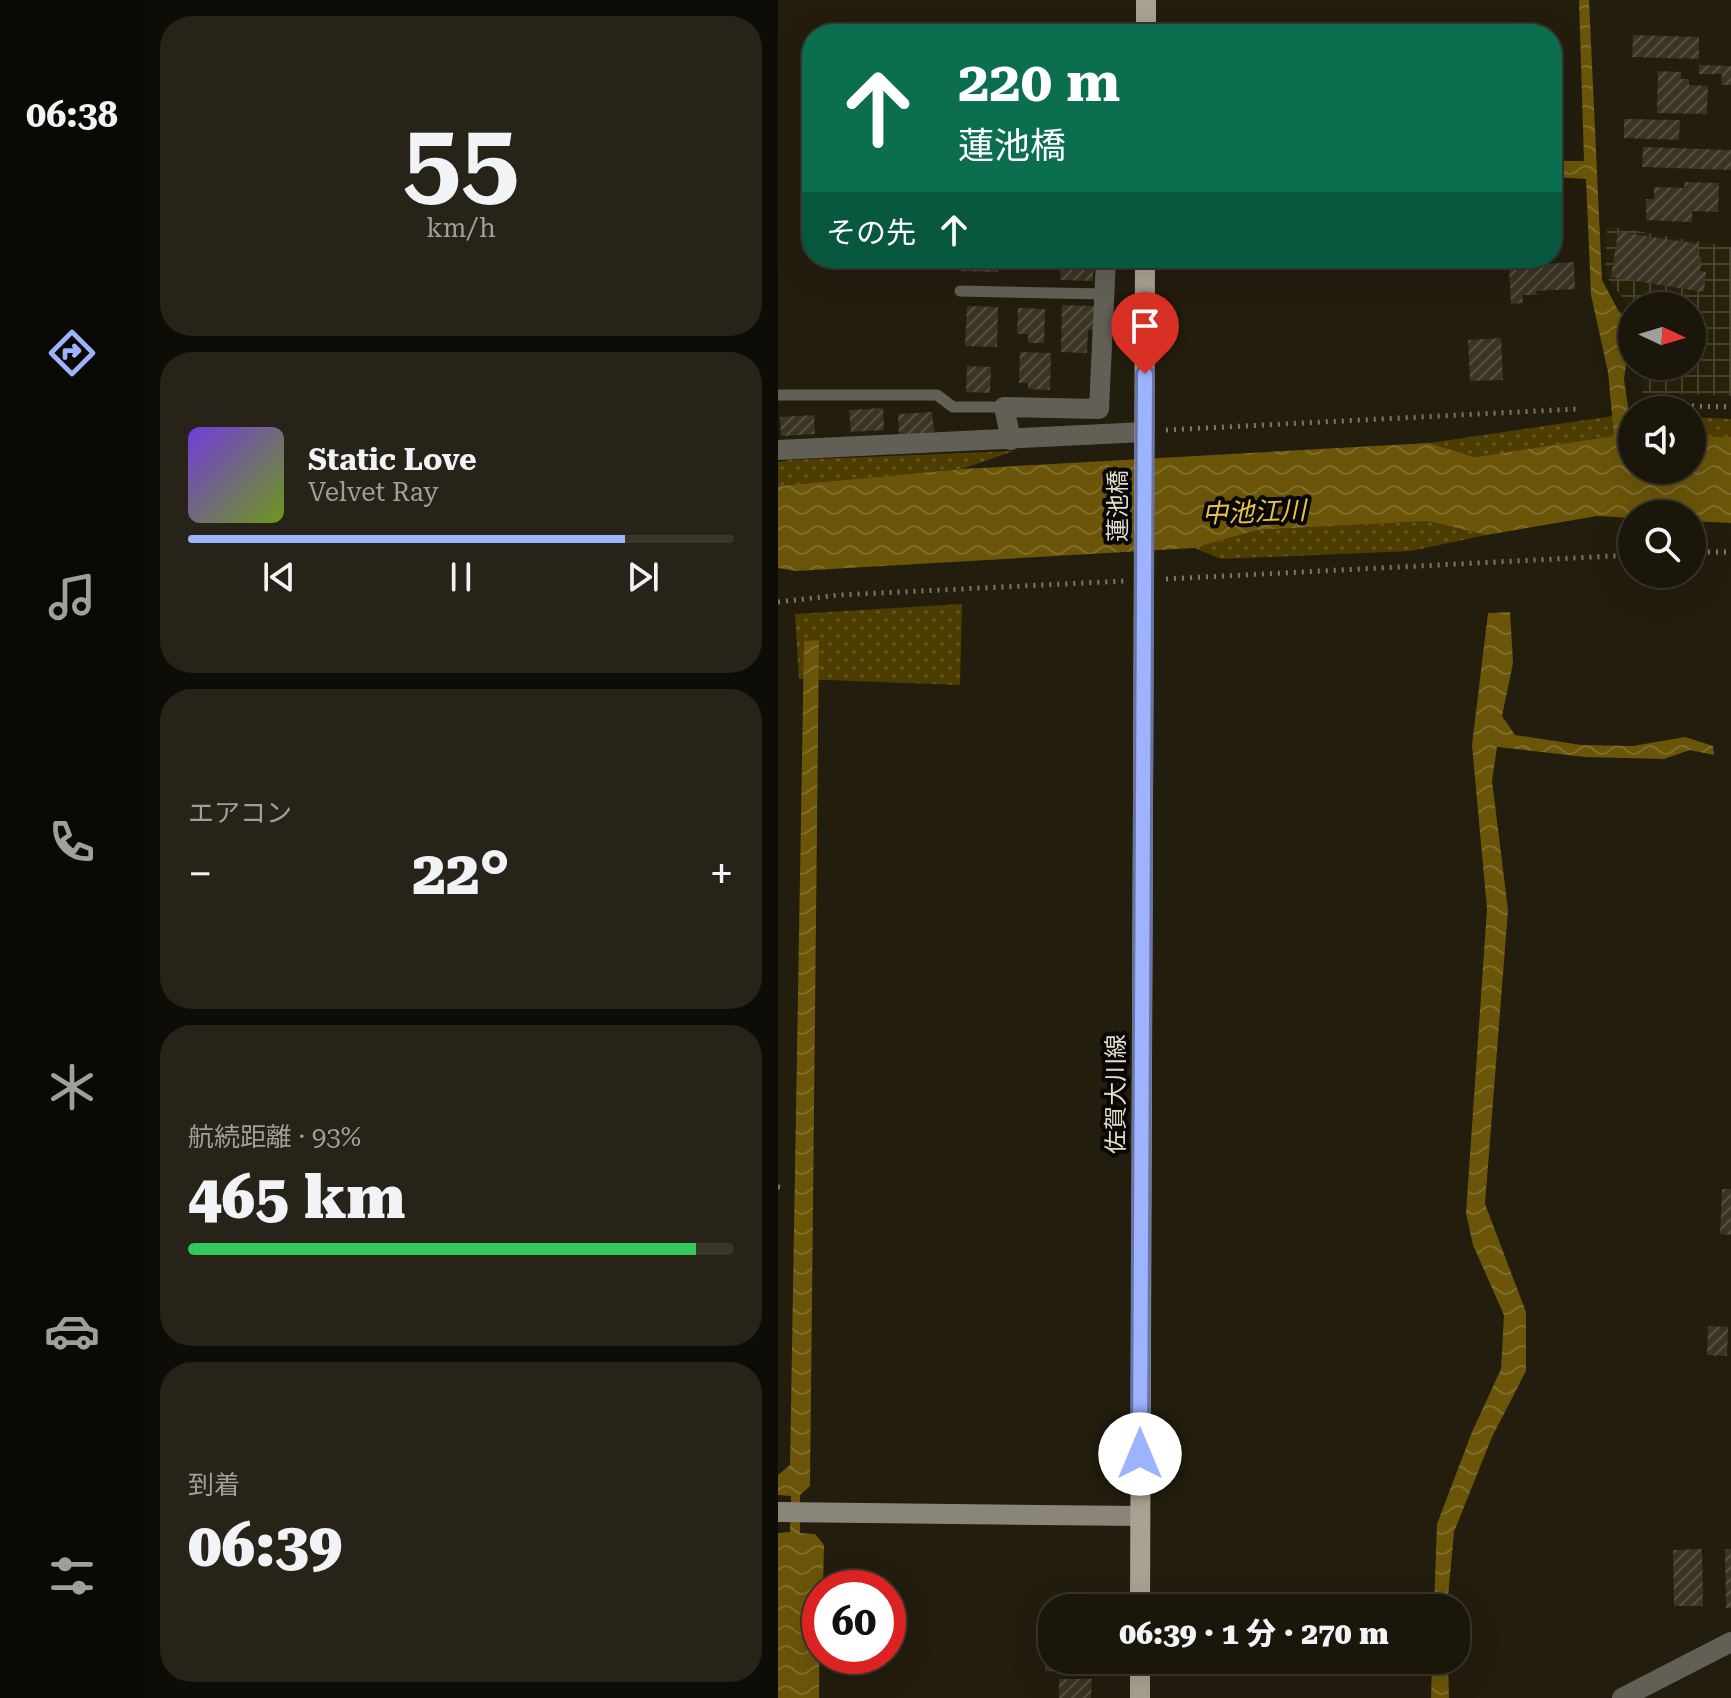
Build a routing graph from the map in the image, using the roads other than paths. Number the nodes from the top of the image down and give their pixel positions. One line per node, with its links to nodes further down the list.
1 (1146, 0): 2 (main road)
2 (1146, 24)
3 (1105, 268): 6 (street)
4 (1145, 268): 9 (main road)
5 (960, 291): 6 (lane)
6 (1104, 294): 8 (street)
7 (778, 395): 8 (lane)
8 (1004, 407): 10 (street)
9 (1144, 432): 10 (street); 12 (main road, 蓮池橋)
10 (1011, 440): 11 (street)
11 (778, 450)
12 (1144, 580): 14 (main road, 佐賀大川線)
13 (790, 1512): 14 (street)
14 (1140, 1516): 15 (main road, 佐賀大川線)
15 (1140, 1594)
16 (1731, 1642): 19 (street)
17 (1140, 1674): 18 (main road)
18 (1140, 1698)
19 (1622, 1698)

